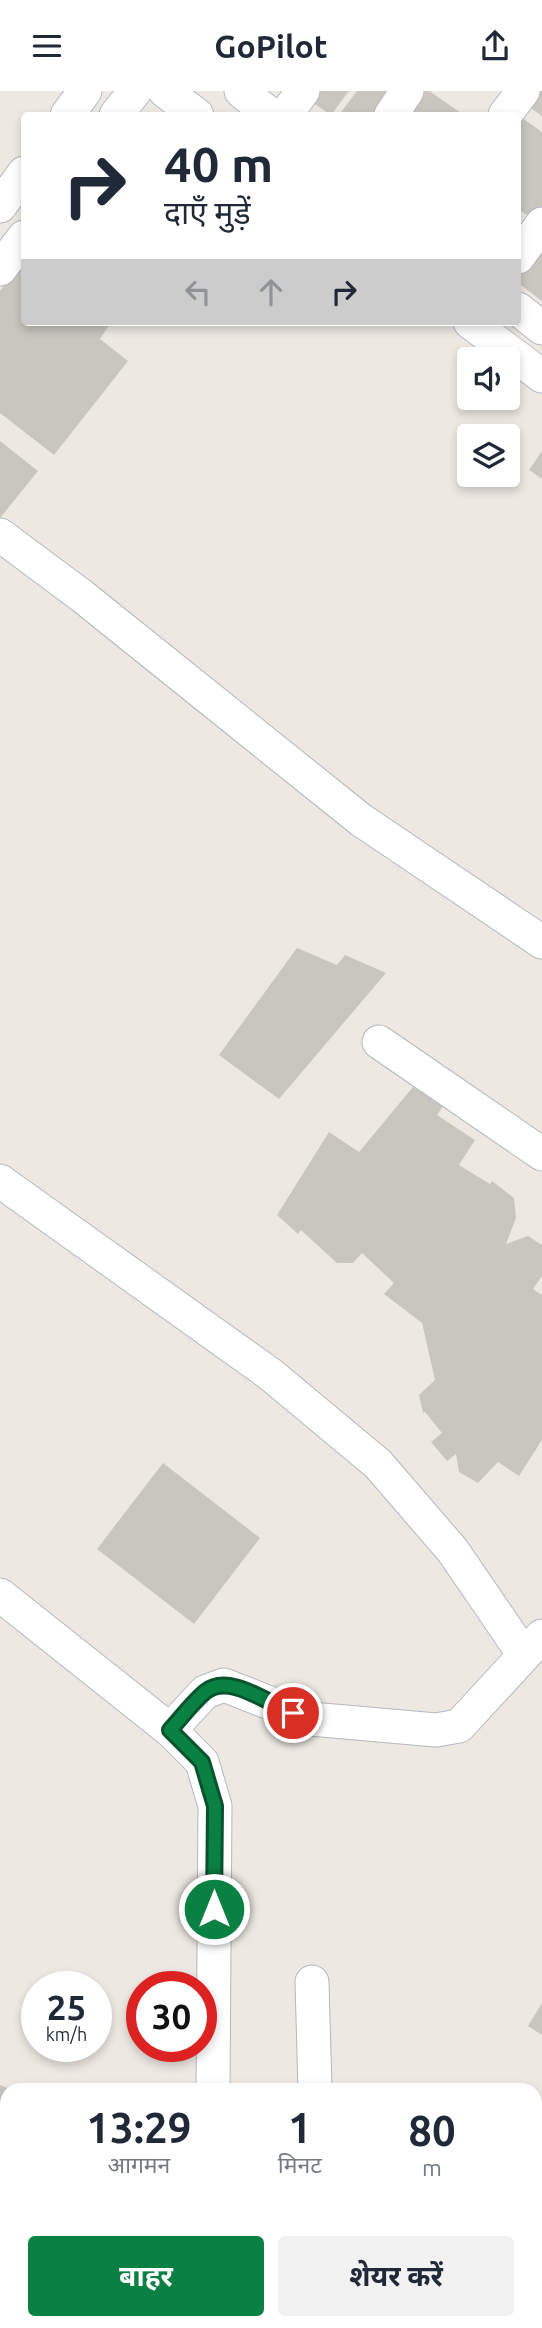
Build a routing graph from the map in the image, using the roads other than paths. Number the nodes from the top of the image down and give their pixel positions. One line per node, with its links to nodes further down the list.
1 (86, 91): 8 (street)
2 (135, 91): 9 (street)
3 (164, 91): 10 (street)
4 (241, 91): 11 (street)
5 (303, 91): 12 (street)
6 (407, 91): 13 (street)
7 (523, 91): 14 (street)
8 (69, 112)
9 (118, 112)
10 (193, 112)
11 (267, 112)
12 (287, 112)
13 (393, 112)
14 (507, 112)
15 (21, 177): 16 (street)
16 (0, 206)
17 (542, 223): 19 (street)
18 (21, 241): 20 (street)
19 (521, 253)
20 (0, 269)
21 (521, 311): 23 (street)
22 (475, 326): 24 (street)
23 (542, 328)
24 (542, 376)
25 (0, 535): 26 (street)
26 (542, 942)
27 (379, 1042): 28 (street)
28 (542, 1154)
29 (0, 1181): 31 (street)
30 (0, 1595): 32 (street)
31 (533, 1645): 32 (street)
32 (170, 1730): 34 (street)
33 (312, 1982): 35 (street)
34 (213, 2083)
35 (315, 2083)

